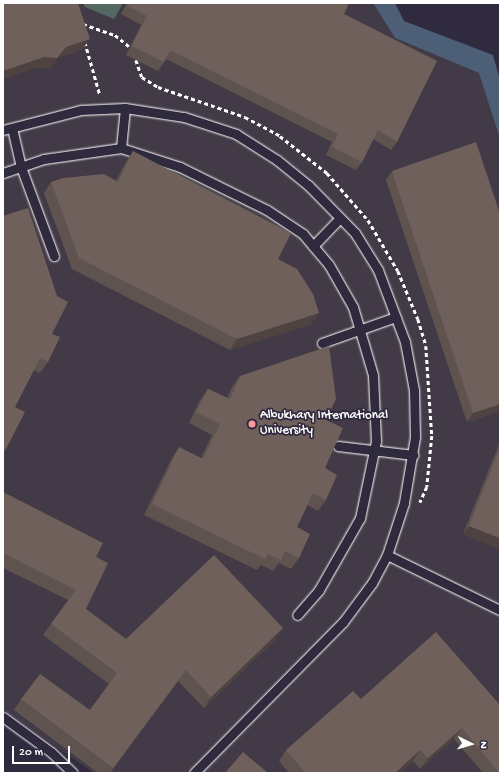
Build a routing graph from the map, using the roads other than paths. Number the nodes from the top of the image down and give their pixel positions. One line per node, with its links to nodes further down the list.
1 (125, 108): 2 (lane); 3 (lane); 6 (lane)
2 (7, 129): 4 (lane)
3 (121, 148): 4 (lane); 7 (lane)
4 (21, 167): 5 (lane); 8 (lane)
5 (3, 173)
6 (340, 218): 7 (lane); 9 (lane)
7 (313, 246): 10 (lane)
8 (54, 256)
9 (396, 317): 10 (lane); 14 (lane)
10 (360, 330): 11 (lane); 13 (lane)
11 (322, 343)
12 (338, 446): 13 (lane)
13 (374, 451): 14 (lane); 17 (lane)
14 (413, 455): 15 (lane)
15 (388, 555): 16 (lane); 20 (lane)
16 (500, 610)
17 (297, 615)
18 (3, 717): 19 (lane)
19 (73, 773)
20 (194, 773)

